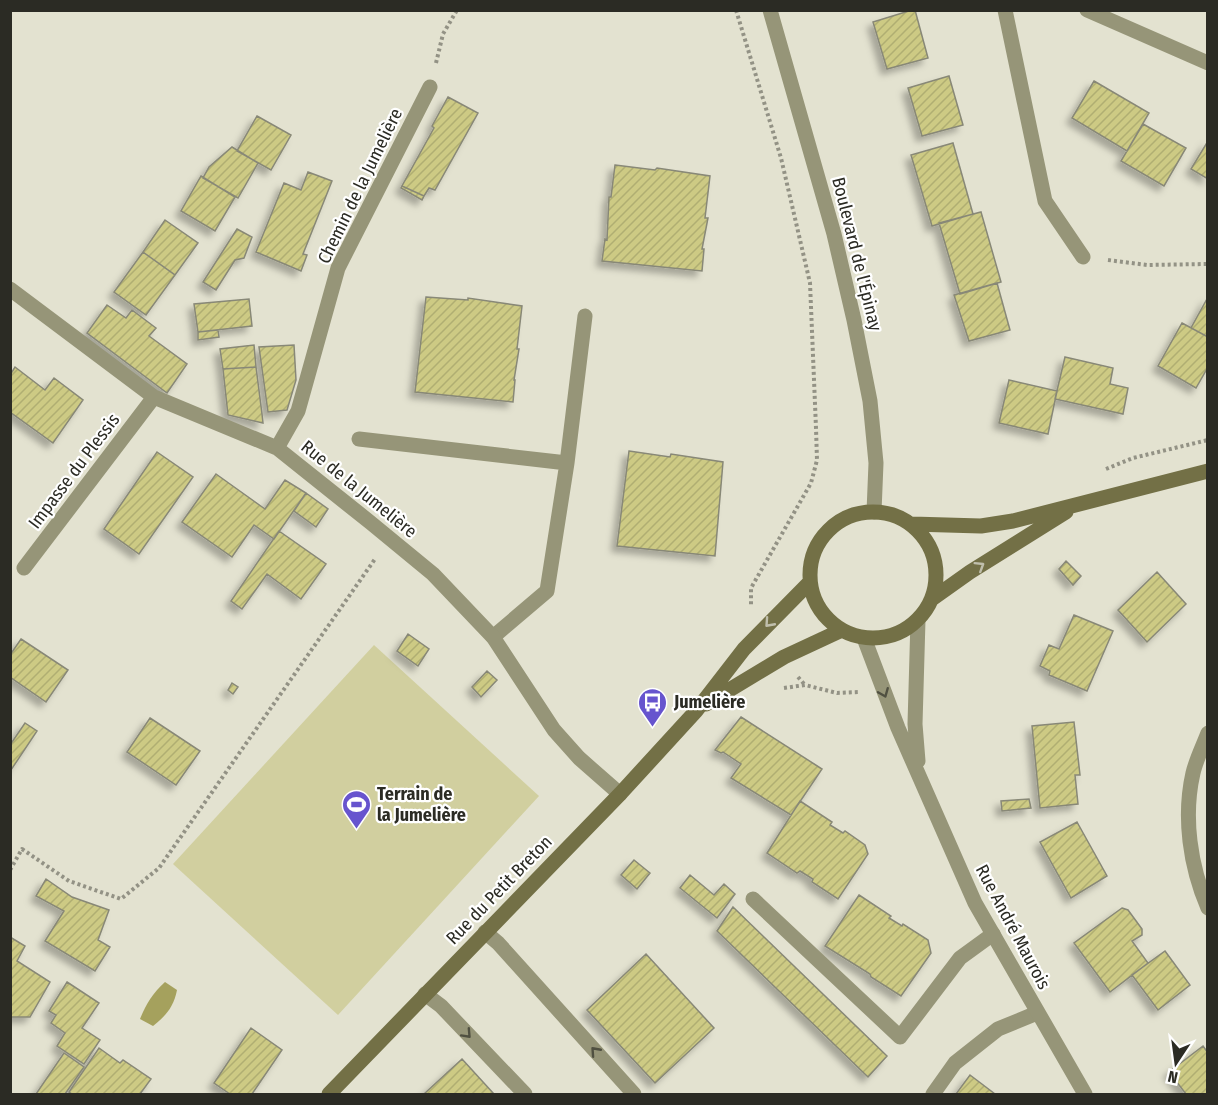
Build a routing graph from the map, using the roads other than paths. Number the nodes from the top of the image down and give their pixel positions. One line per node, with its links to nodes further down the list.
1 (770, 10): 15 (street, Boulevard de l'Épinay)
2 (1005, 10): 6 (street)
3 (1087, 10): 4 (street)
4 (1208, 63)
5 (430, 87): 11 (street, Chemin de la Jumelière)
6 (1083, 257)
7 (10, 289): 9 (street, Rue de la Jumelière)
8 (585, 316): 12 (street)
9 (154, 397): 11 (street, Rue de la Jumelière); 17 (street, Impasse du Plessis)
10 (359, 439): 12 (street)
11 (277, 448): 22 (street, Rue de la Jumelière)
12 (567, 463): 22 (street)
13 (1208, 471): 14 (main road)
14 (1081, 503): 16 (main road); 19 (main road, one-way to 14)
15 (874, 512): 16 (main road); 18 (main road)
16 (912, 524): 19 (main road)
17 (24, 568)
18 (810, 582): 21 (main road); 24 (main road, Rue du Petit Breton, one-way to 24)
19 (932, 599): 20 (main road)
20 (918, 620): 23 (main road); 26 (street, Rue André Maurois)
21 (842, 630): 23 (main road); 24 (main road, Rue du Petit Breton)
22 (493, 637): 27 (street, Rue de la Jumelière)
23 (864, 638): 26 (street, Rue André Maurois, one-way to 26)
24 (696, 711): 27 (main road, Rue du Petit Breton)
25 (1208, 734): 29 (street)
26 (919, 773): 31 (street, Rue André Maurois)
27 (620, 794): 30 (main road, Rue du Petit Breton)
28 (753, 900): 31 (street)
29 (1208, 908)
30 (485, 932): 32 (main road, Rue du Petit Breton); 36 (street, one-way to 30)
31 (993, 934): 33 (street, Rue André Maurois)
32 (425, 993): 34 (main road, Rue du Petit Breton); 35 (street, one-way to 35)
33 (1037, 1013): 37 (street); 38 (street, Rue André Maurois)
34 (329, 1095)
35 (525, 1095)
36 (634, 1095)
37 (933, 1095)
38 (1085, 1095)

